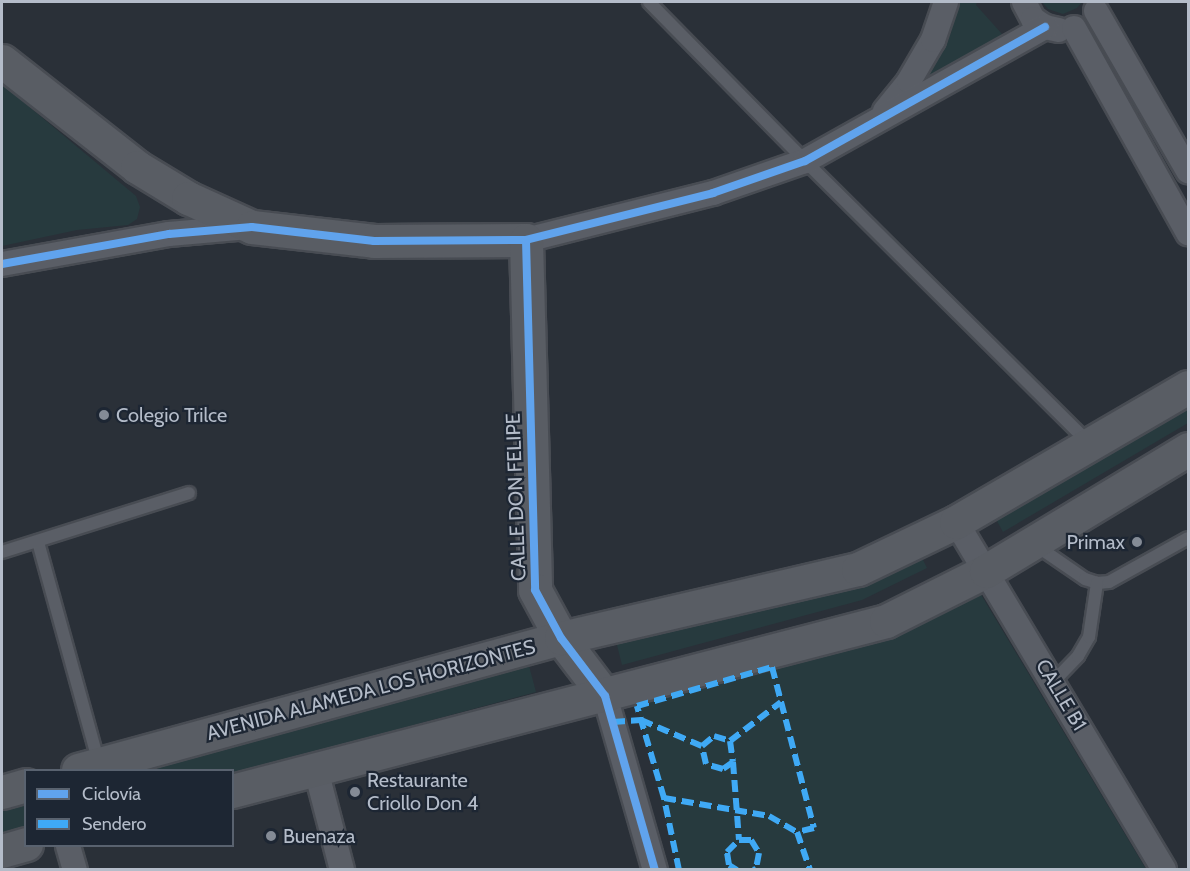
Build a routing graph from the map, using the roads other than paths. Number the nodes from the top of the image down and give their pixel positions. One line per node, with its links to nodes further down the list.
1 (649, 2): 9 (lane)
2 (946, 2): 8 (street)
3 (1024, 2): 5 (street)
4 (1097, 6): 6 (street); 10 (street)
5 (1045, 27): 6 (street); 8 (street)
6 (1074, 28): 12 (street)
7 (2, 61): 11 (main road)
8 (878, 121): 9 (street)
9 (805, 161): 13 (street); 16 (lane)
10 (1188, 171)
11 (252, 227): 13 (main road); 14 (street)
12 (1188, 233)
13 (526, 240): 26 (main road, CALLE DON FELIPE)
14 (2, 264)
15 (1188, 387): 16 (main road, AVENIDA ALAMEDA LOS HORIZONTES)
16 (1089, 443): 19 (main road, AVENIDA ALAMEDA LOS HORIZONTES)
17 (1188, 449): 22 (main road)
18 (189, 494): 21 (lane)
19 (957, 522): 24 (street, CALLE B1); 26 (main road, AVENIDA ALAMEDA LOS HORIZONTES)
20 (1188, 538): 25 (lane)
21 (38, 542): 23 (lane); 29 (lane)
22 (1033, 543): 24 (main road); 25 (lane)
23 (2, 552)
24 (986, 571): 27 (street, CALLE B1); 28 (main road)
25 (1097, 583): 27 (lane)
26 (561, 638): 28 (main road, CALLE DON FELIPE); 29 (main road, AVENIDA ALAMEDA LOS HORIZONTES)
27 (1054, 681): 40 (street, CALLE B1)
28 (606, 696): 30 (main road); 39 (street, CALLE DON FELIPE)
29 (89, 768)
30 (316, 770): 32 (main road); 38 (street)
31 (24, 786): 33 (main road)
32 (234, 790)
33 (2, 792)
34 (24, 844): 36 (main road)
35 (68, 847): 37 (street)
36 (2, 850)
37 (75, 870)
38 (342, 870)
39 (655, 870)
40 (1164, 870)

